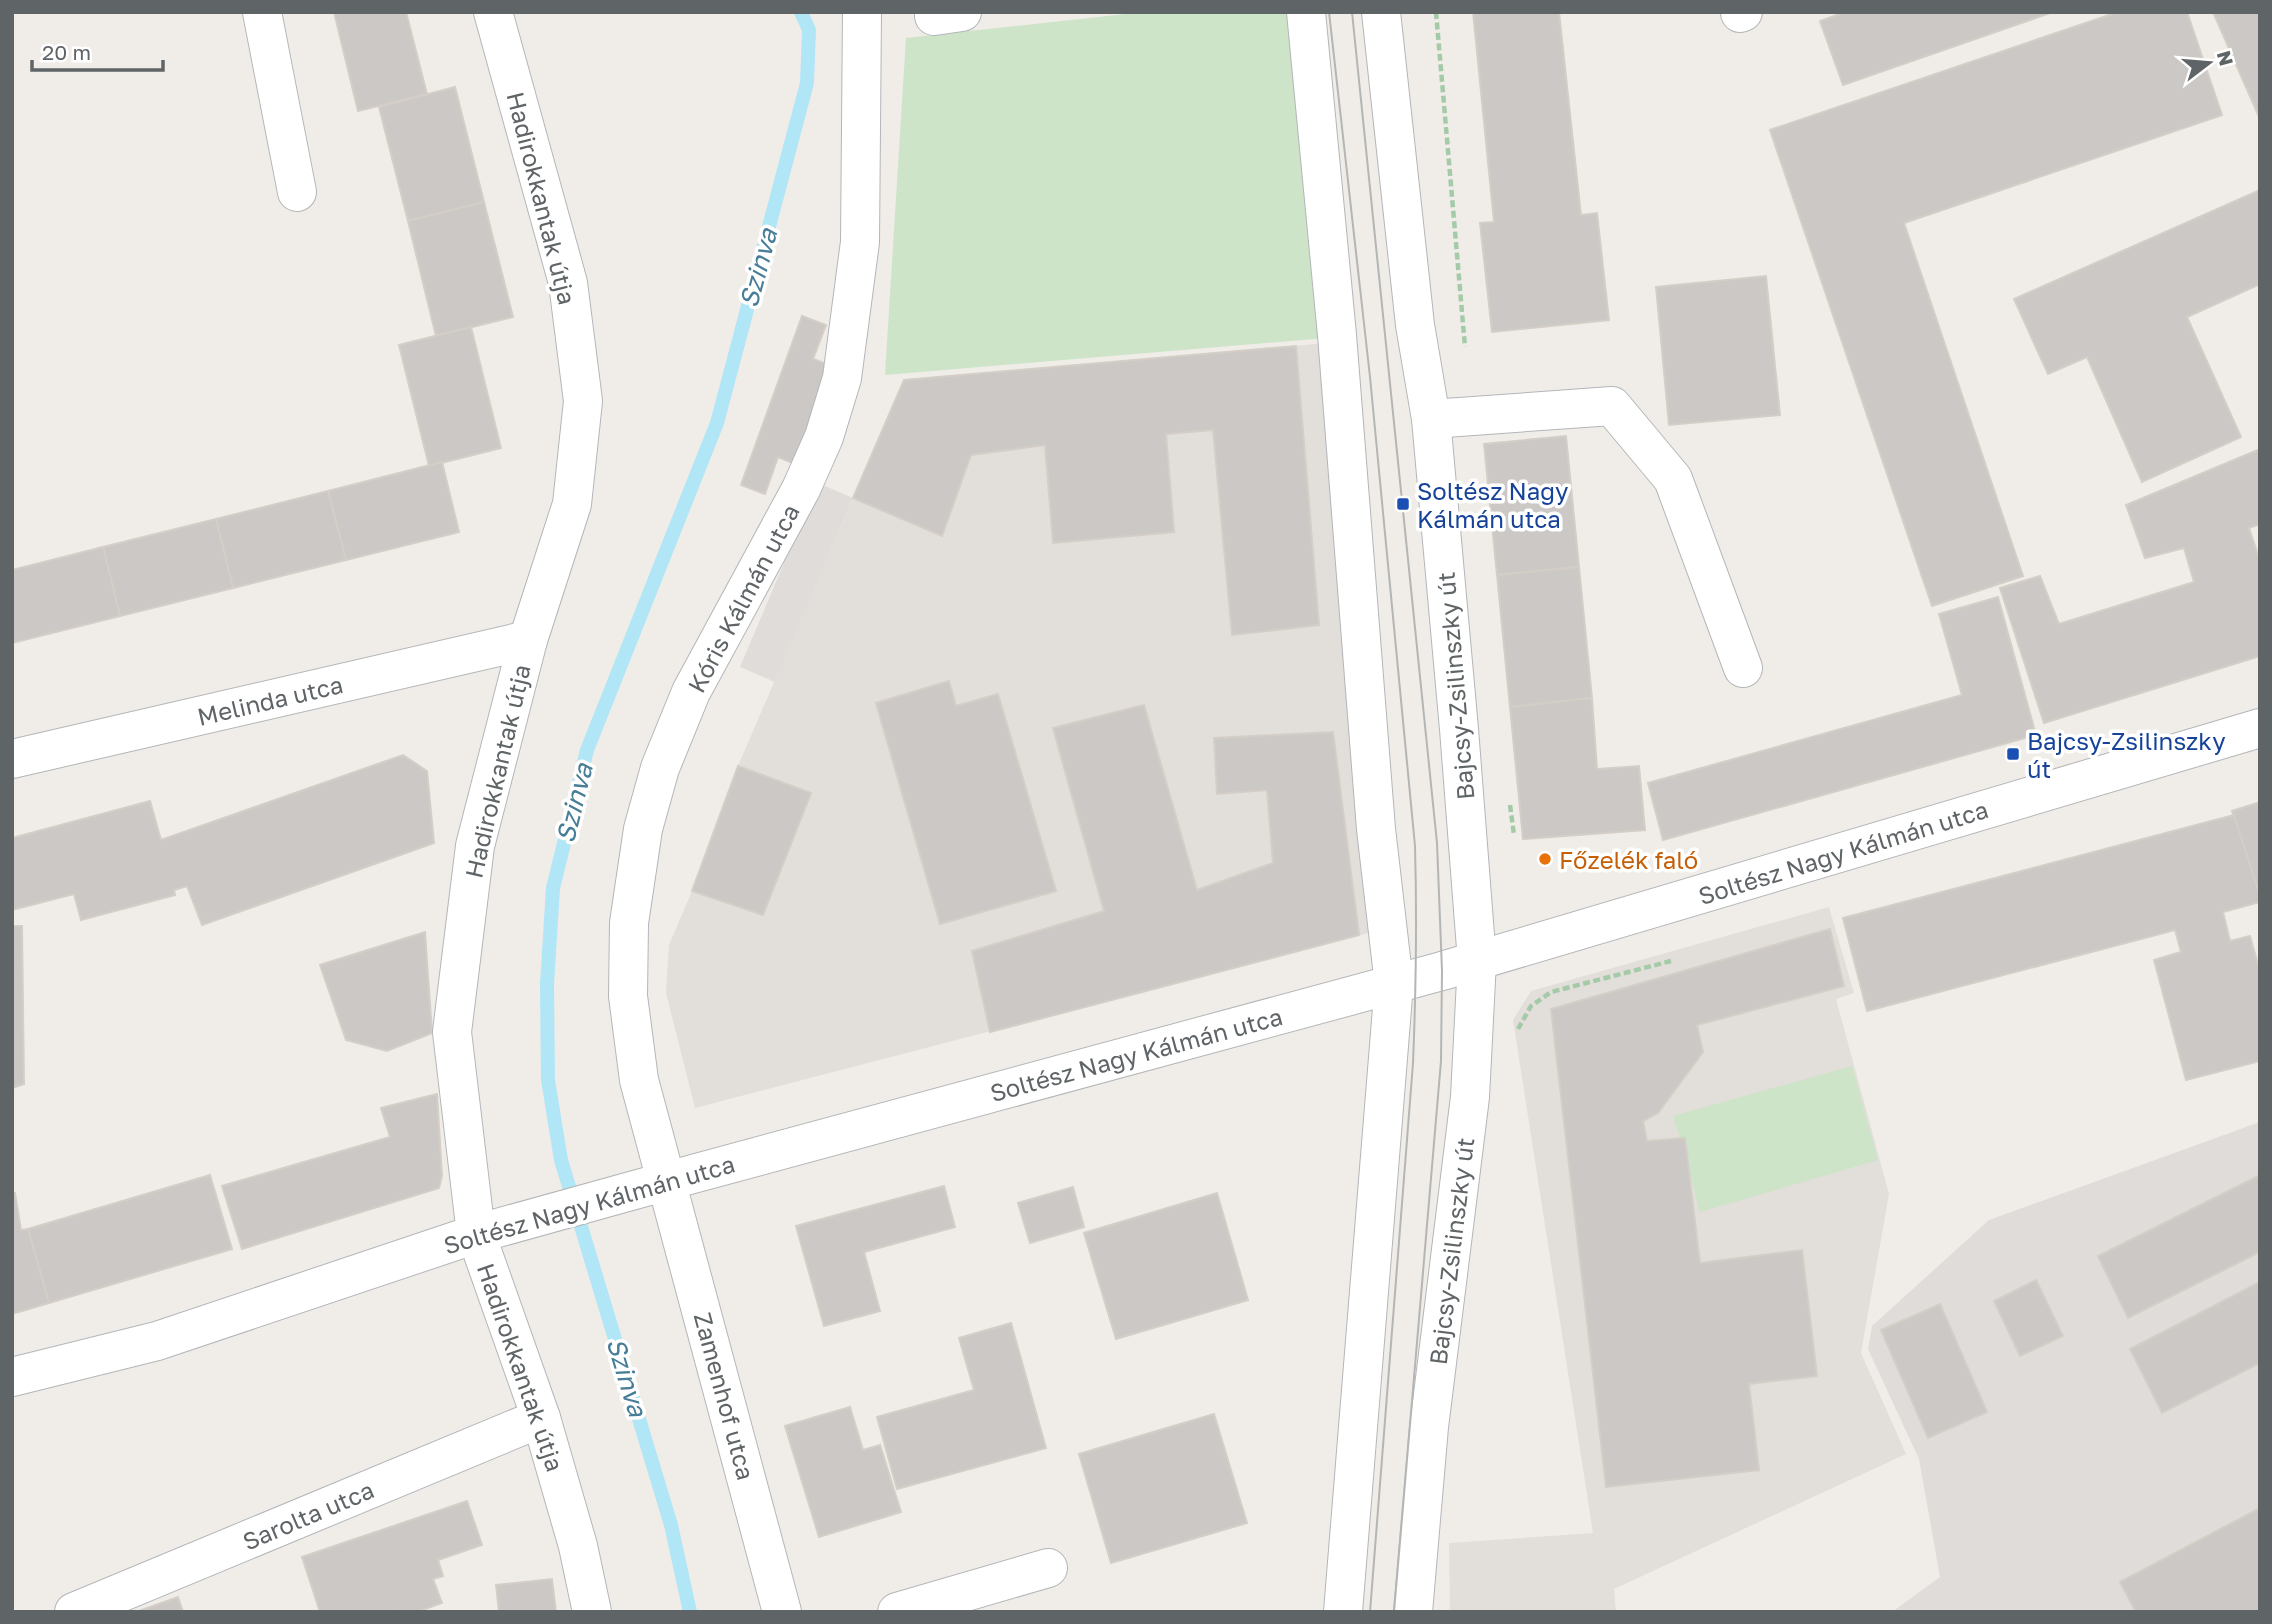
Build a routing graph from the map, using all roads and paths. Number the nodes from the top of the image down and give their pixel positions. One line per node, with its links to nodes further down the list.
1 (261, 12): 6 (street)
2 (493, 12): 8 (street, Hadirokkantak útja)
3 (862, 12): 16 (street, Kóris Kálmán utca)
4 (1306, 12): 14 (street)
5 (1381, 12): 7 (street, Bajcsy-Zsilinszky út)
6 (297, 192)
7 (1431, 419): 9 (street); 12 (street, Bajcsy-Zsilinszky út)
8 (528, 640): 11 (street, Melinda utca); 17 (street, Hadirokkantak útja)
9 (1743, 668)
10 (2260, 728): 12 (street, Soltész Nagy Kálmán utca)
11 (12, 759)
12 (1477, 961): 14 (street, Soltész Nagy Kálmán utca); 26 (street, Bajcsy-Zsilinszky út)
13 (1671, 961): 15 (path)
14 (1394, 984): 16 (street, Soltész Nagy Kálmán utca); 25 (street)
15 (1517, 1030)
16 (667, 1181): 17 (street, Soltész Nagy Kálmán utca); 23 (street, Zamenhof utca)
17 (476, 1234): 18 (street, Soltész Nagy Kálmán utca); 19 (street, Hadirokkantak útja)
18 (12, 1377)
19 (541, 1418): 21 (street, Sarolta utca); 22 (street, Hadirokkantak útja)
20 (1048, 1568): 24 (street)
21 (74, 1612)
22 (592, 1612)
23 (782, 1612)
24 (897, 1612)
25 (1343, 1612)
26 (1413, 1612)

